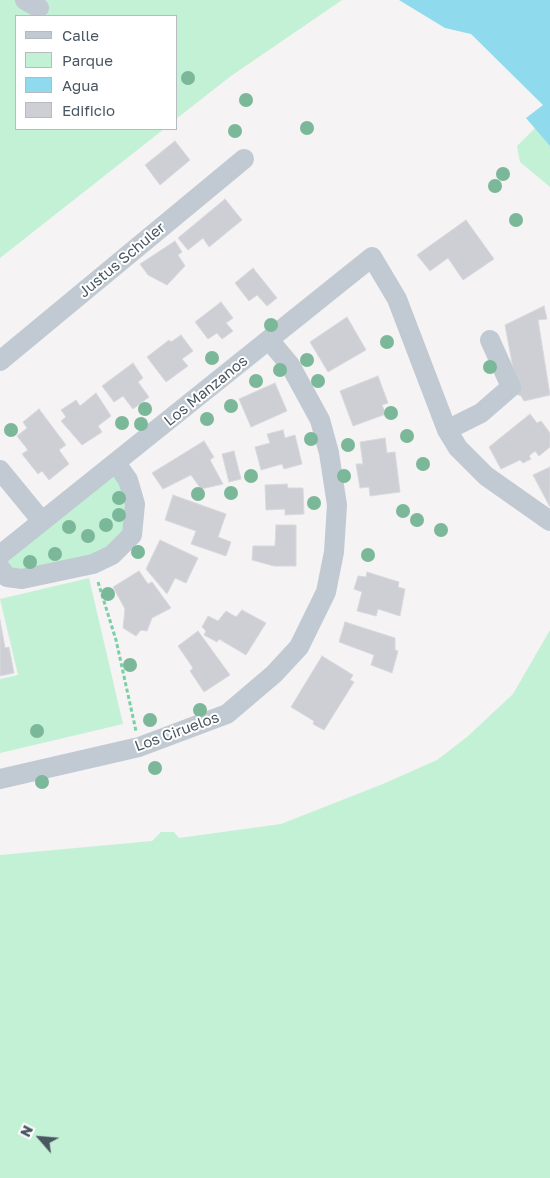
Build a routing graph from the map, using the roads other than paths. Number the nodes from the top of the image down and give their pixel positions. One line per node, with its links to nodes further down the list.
1 (244, 159): 4 (street, Justus Schuler)
2 (269, 340): 5 (street, Los Manzanos); 6 (street, Los Manzanos); 12 (street, Los Ciruelos)
3 (490, 340): 5 (street)
4 (0, 361)
5 (447, 430): 9 (street)
6 (116, 463): 8 (street, Los Manzanos); 11 (street)
7 (0, 470): 8 (street)
8 (41, 520): 10 (street, Los Manzanos)
9 (550, 521)
10 (0, 555)
11 (0, 568)
12 (0, 779)

